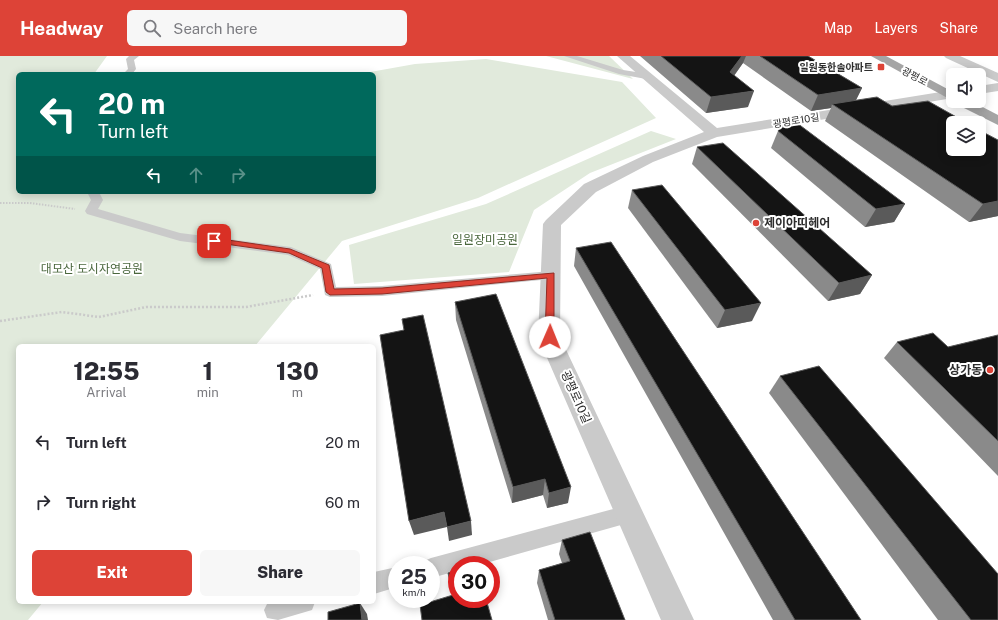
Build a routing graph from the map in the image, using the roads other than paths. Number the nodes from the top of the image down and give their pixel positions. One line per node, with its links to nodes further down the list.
1 (135, 56): 6 (lane)
2 (568, 56): 7 (lane)
3 (623, 56): 7 (street)
4 (877, 56): 11 (main road, 광평로)
5 (950, 56): 8 (street)
6 (129, 72)
7 (646, 76): 15 (street)
8 (998, 78)
9 (998, 87): 10 (street)
10 (986, 89)
11 (946, 93)
12 (946, 98): 15 (street, 광평로10길)
13 (975, 108): 14 (main road, 광평로)
14 (998, 120)
15 (714, 133): 17 (street, 광평로10길)
16 (94, 194): 17 (lane)
17 (551, 275): 18 (street, 광평로10길)
18 (628, 514): 19 (lane); 24 (street, 광평로10길)
19 (440, 566)
20 (388, 579): 21 (lane)
21 (376, 582)
22 (297, 604): 23 (lane)
23 (275, 610)
24 (678, 620)

